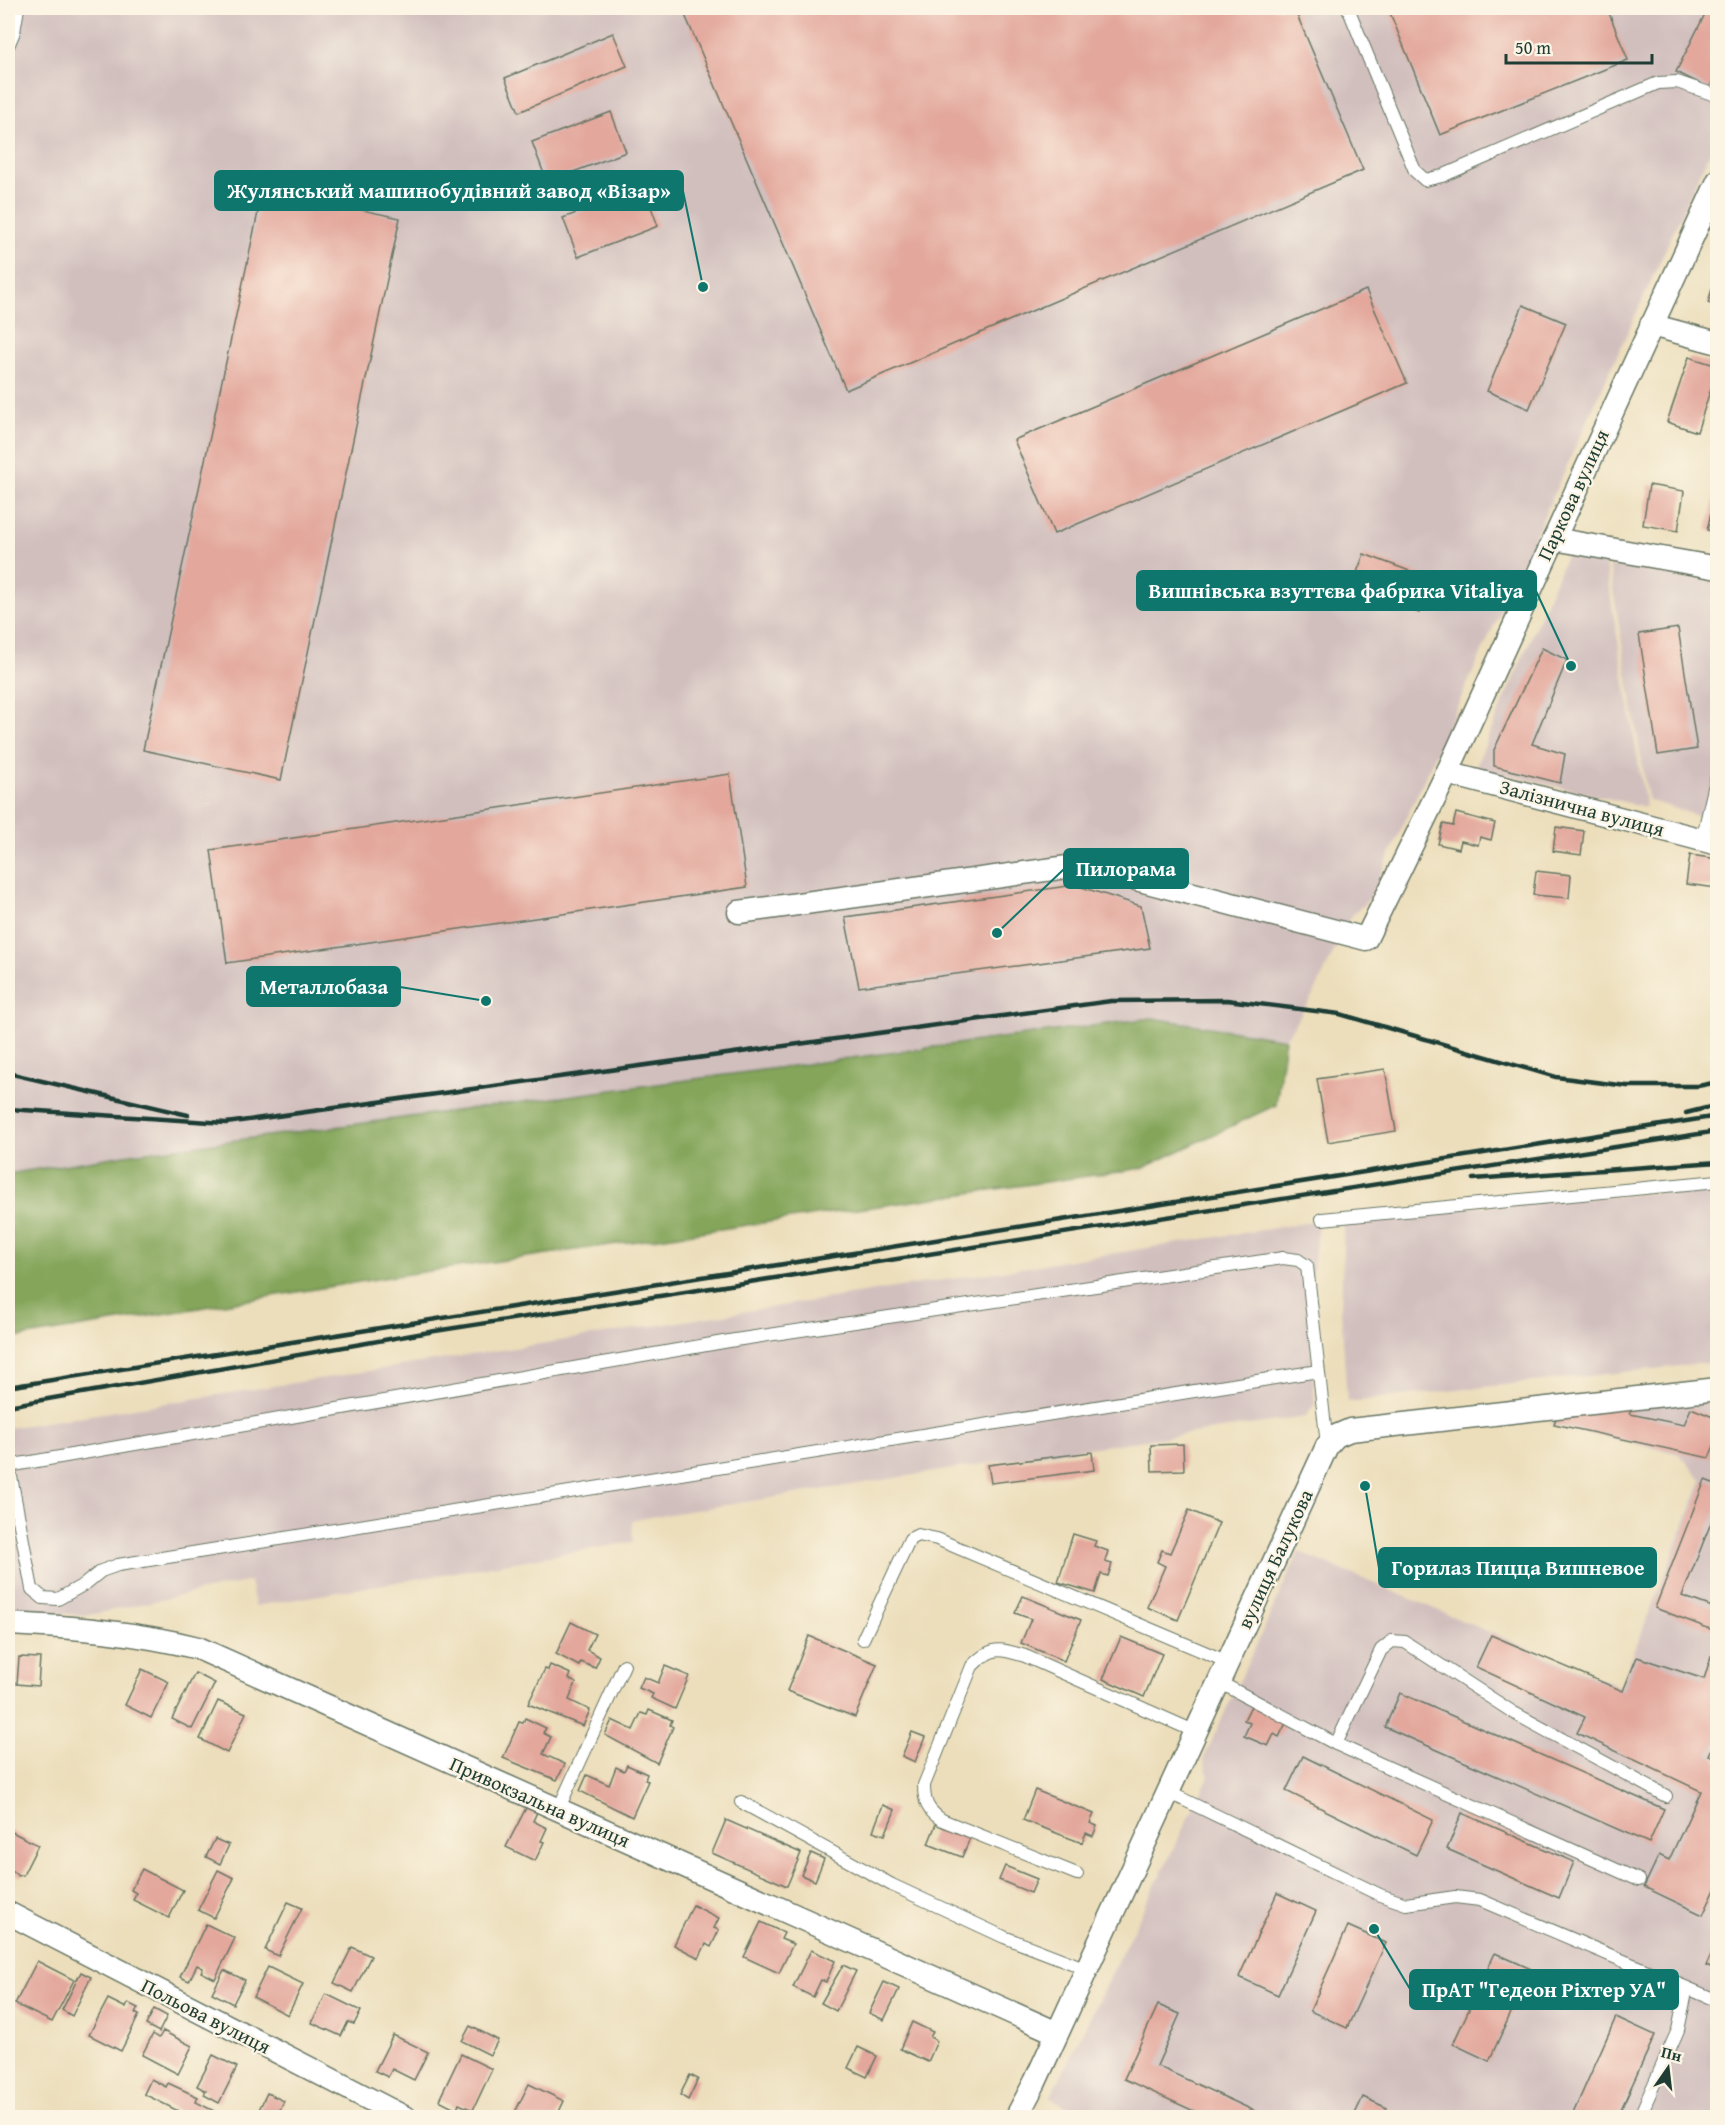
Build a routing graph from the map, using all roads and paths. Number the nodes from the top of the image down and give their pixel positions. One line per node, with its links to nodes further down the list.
1 (18, 8): 3 (lane)
2 (1348, 8): 4 (lane)
3 (8, 46)
4 (1718, 96)
5 (1718, 181): 6 (street, Паркова вулиця)
6 (1651, 325): 7 (street); 8 (street, Паркова вулиця)
7 (1718, 342)
8 (1554, 539): 9 (street); 10 (street, Паркова вулиця)
9 (1718, 568)
10 (1447, 773): 12 (street, Залізнична вулиця); 13 (street, Паркова вулиця)
11 (1717, 776): 12 (lane)
12 (1710, 842)
13 (739, 912)
14 (1718, 1181): 15 (lane)
15 (1322, 1219)
16 (1318, 1371): 18 (lane); 19 (lane); 19 (lane)
17 (1718, 1389): 18 (street)
18 (1327, 1446): 23 (street, вулиця Балукова)
19 (8, 1466)
20 (8, 1624): 29 (street, Привокзальна вулиця)
21 (863, 1639): 23 (lane)
22 (624, 1665): 29 (lane)
23 (1223, 1672): 24 (street, вулиця Балукова); 25 (lane)
24 (1196, 1732): 26 (street, вулиця Балукова); 30 (lane)
25 (1336, 1744): 27 (lane); 31 (lane)
26 (1168, 1792): 33 (street, вулиця Балукова); 34 (lane)
27 (1666, 1796)
28 (741, 1802): 33 (lane)
29 (558, 1810): 36 (street, Привокзальна вулиця)
30 (1077, 1874)
31 (1639, 1880)
32 (8, 1913): 37 (street, Польова вулиця)
33 (1087, 1969): 36 (street, вулиця Балукова)
34 (1687, 1988): 35 (lane); 39 (lane)
35 (1718, 2001)
36 (1057, 2033): 38 (street, вулиця Балукова)
37 (406, 2118)
38 (1016, 2118)
39 (1639, 2118)

